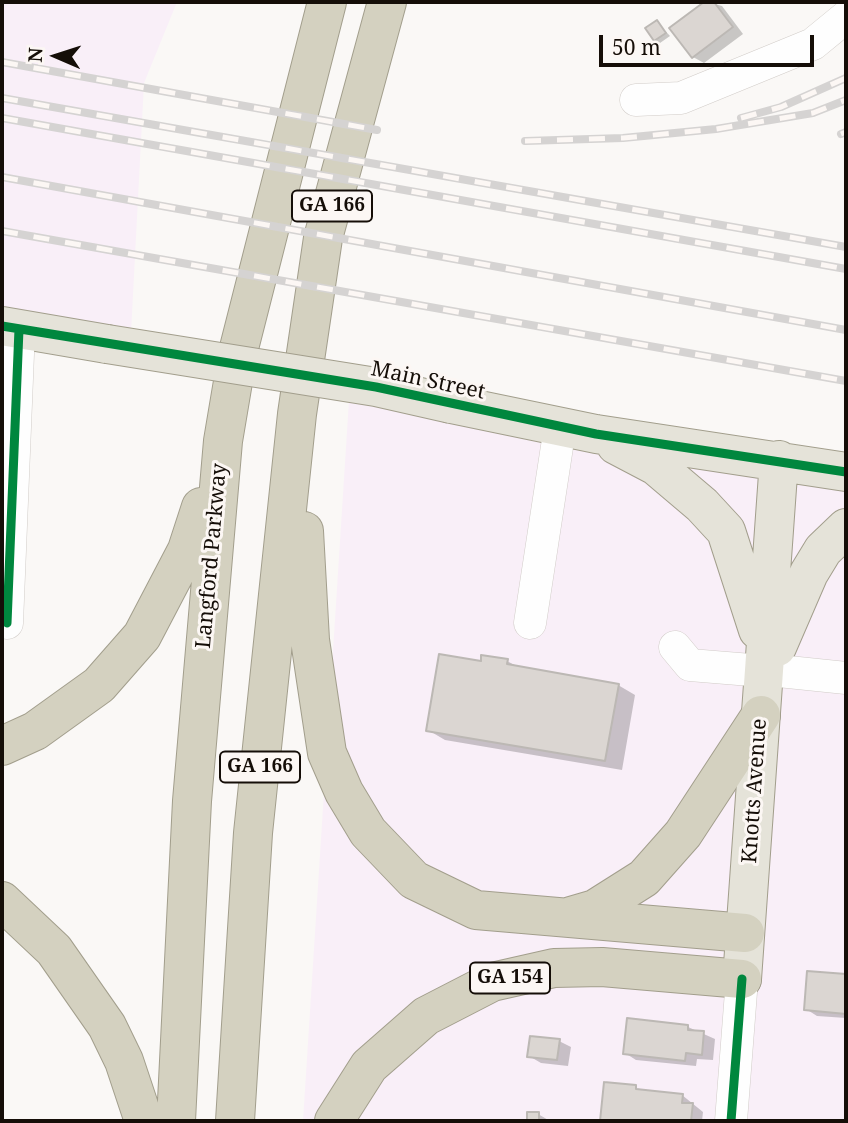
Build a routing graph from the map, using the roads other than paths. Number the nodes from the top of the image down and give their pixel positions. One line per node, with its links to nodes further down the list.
1 (327, 2): 8 (highway, Langford Parkway / GA 166)
2 (387, 2): 6 (highway, GA 166)
3 (846, 17): 4 (street)
4 (636, 100)
5 (10, 328): 7 (main road, Main Street, bridge); 12 (street)
6 (297, 414): 19 (highway); 24 (highway, GA 166)
7 (578, 431): 9 (main road, Main Street); 13 (street); 16 (main road)
8 (223, 441): 17 (highway); 23 (highway, Langford Parkway / GA 166)
9 (779, 460): 10 (main road, Main Street); 16 (main road, Knotts Avenue)
10 (846, 472)
11 (846, 528): 16 (main road)
12 (7, 623)
13 (530, 623)
14 (675, 647): 16 (street)
15 (846, 678): 16 (street)
16 (764, 679): 19 (highway); 20 (main road, Knotts Avenue)
17 (2, 746)
18 (2, 901): 22 (highway)
19 (566, 918): 20 (highway)
20 (745, 933): 21 (main road, Knotts Avenue)
21 (742, 979): 25 (highway, GA 154); 26 (street, Knotts Avenue)
22 (144, 1121)
23 (176, 1121)
24 (235, 1121)
25 (334, 1121)
26 (731, 1121)

